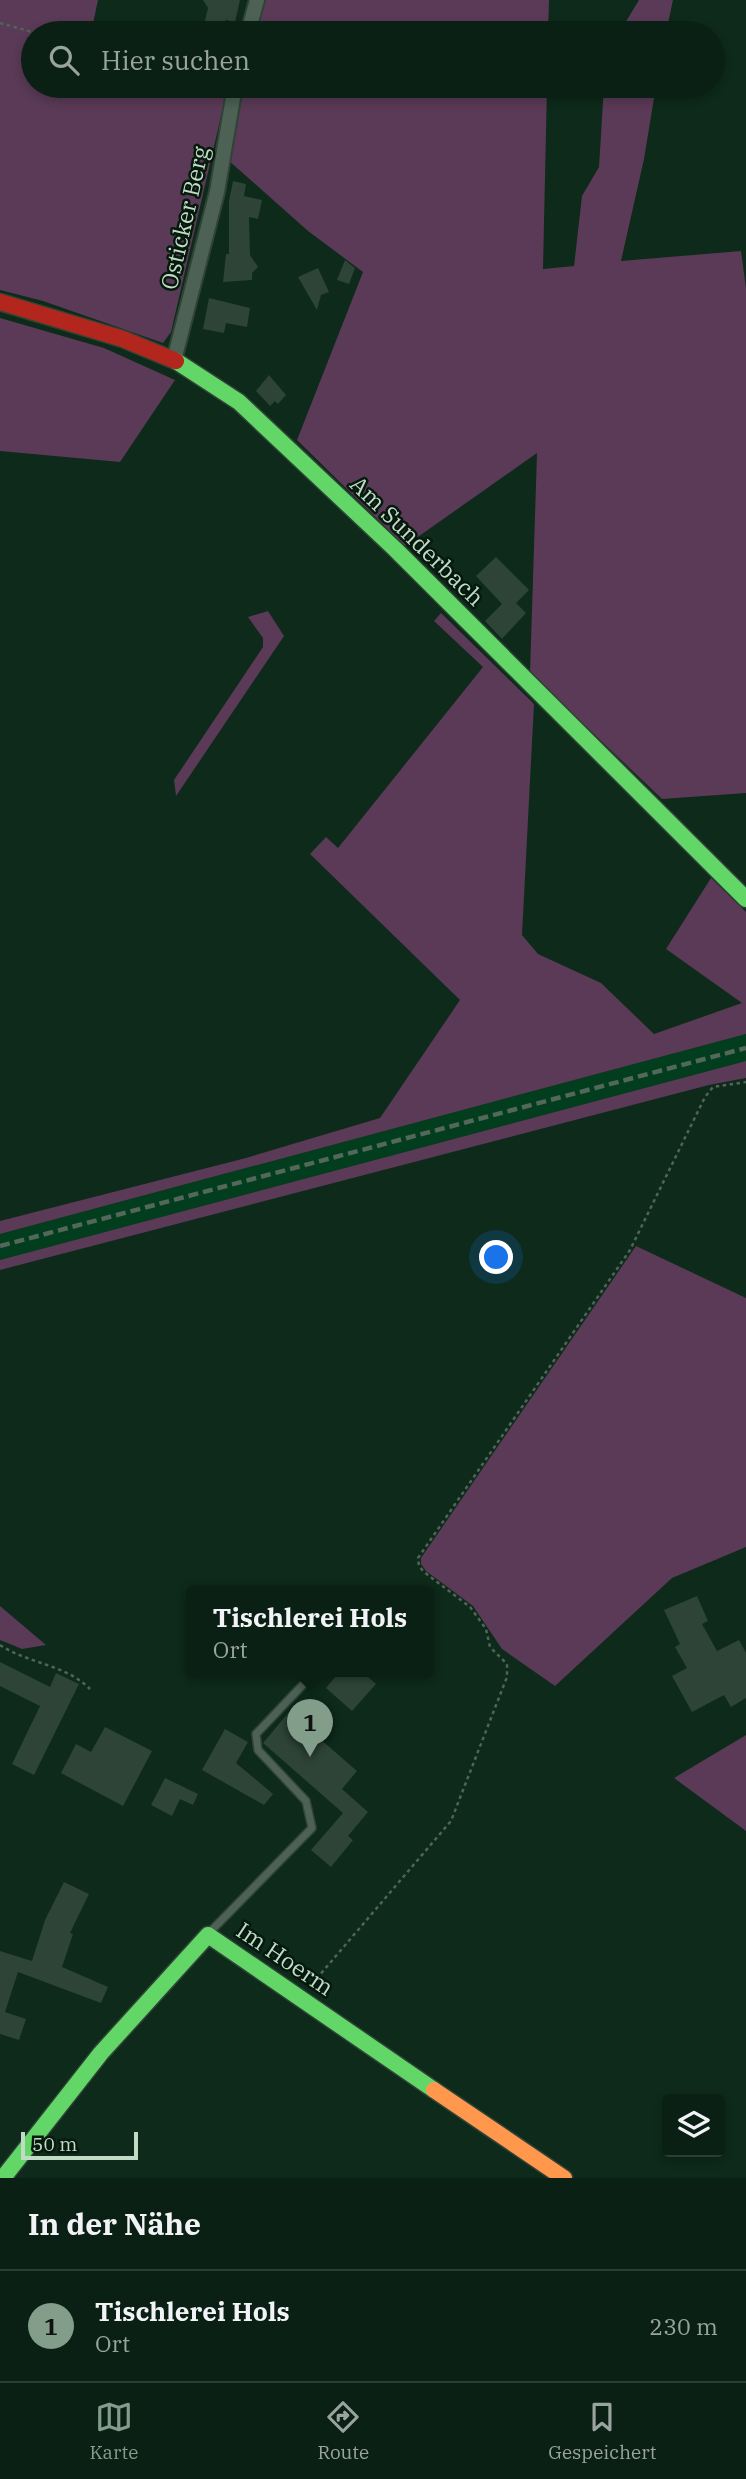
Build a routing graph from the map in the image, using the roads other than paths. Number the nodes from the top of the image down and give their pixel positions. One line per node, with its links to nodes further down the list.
1 (257, 0): 2 (street)
2 (251, 21)
3 (233, 98): 5 (street, Osticker Berg)
4 (0, 302): 5 (street, Am Sunderbach)
5 (174, 360): 6 (street, Am Sunderbach)
6 (746, 899)
7 (310, 1677): 8 (lane)
8 (208, 1935): 9 (street, Im Hoerm); 10 (street, Im Hoerm)
9 (3, 2178)
10 (564, 2178)

